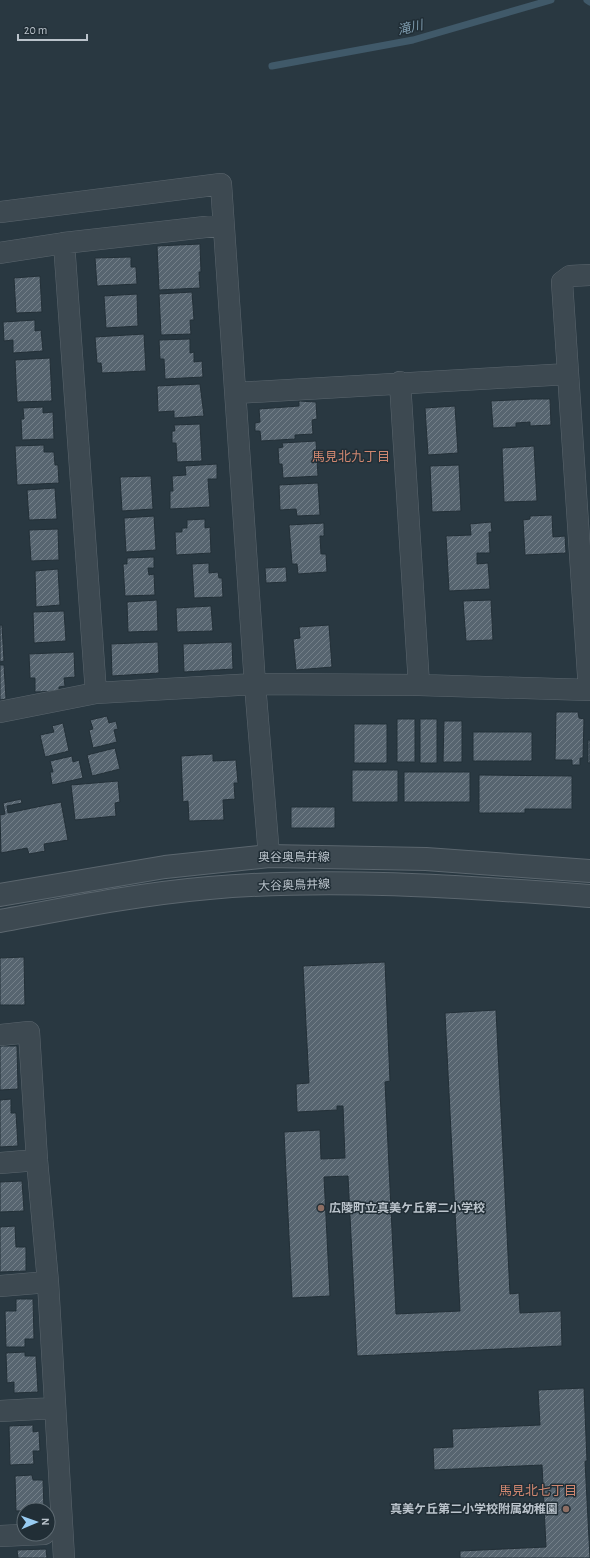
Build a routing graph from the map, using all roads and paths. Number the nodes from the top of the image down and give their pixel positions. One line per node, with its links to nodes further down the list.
1 (0, 212): 2 (street)
2 (223, 225): 3 (street); 8 (street)
3 (64, 243): 4 (street); 12 (street)
4 (0, 253)
5 (590, 275): 6 (street)
6 (568, 374): 7 (street); 11 (street)
7 (400, 382): 8 (street); 10 (street)
8 (236, 393): 9 (street)
9 (256, 684): 10 (street); 12 (street); 14 (street)
10 (419, 685): 11 (street)
11 (589, 690)
12 (96, 693): 13 (street)
13 (0, 712)
14 (269, 856): 15 (street, 奥谷奥鳥井線); 16 (street, 奥谷奥鳥井線)
15 (590, 871)
16 (0, 895)
17 (590, 896): 18 (street, 大谷奥鳥井線)
18 (0, 921)
19 (0, 1035): 20 (street)
20 (37, 1160): 21 (street); 22 (street)
21 (0, 1163)
22 (48, 1282): 23 (street); 24 (street)
23 (0, 1286)
24 (55, 1408): 25 (street); 26 (street)
25 (0, 1411)
26 (52, 1502)
27 (16, 1535): 28 (street)
28 (0, 1536)
29 (55, 1542): 30 (street)
30 (64, 1558)

